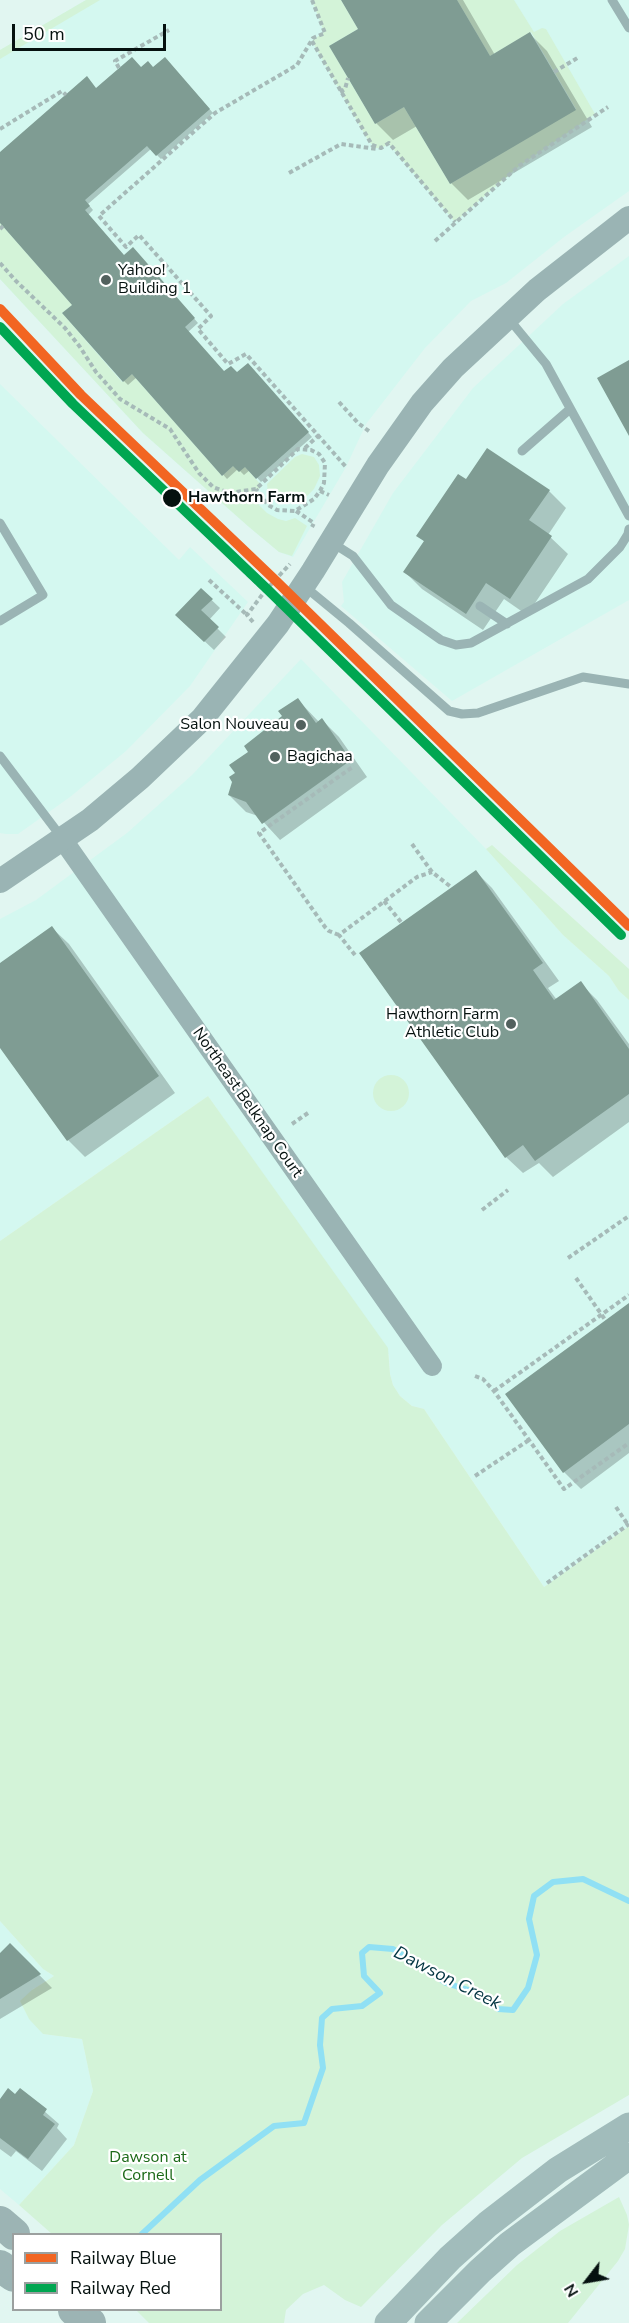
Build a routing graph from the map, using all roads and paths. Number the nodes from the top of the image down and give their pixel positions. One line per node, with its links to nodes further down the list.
1 (312, 0): 5 (path)
2 (612, 0): 3 (lane)
3 (629, 28)
4 (169, 30): 7 (path)
5 (312, 41): 10 (path); 24 (path)
6 (579, 57): 8 (path)
7 (119, 68)
8 (554, 72)
9 (348, 78): 10 (path)
10 (340, 92): 14 (path)
11 (66, 95): 13 (path)
12 (608, 106): 17 (path)
13 (0, 129)
14 (381, 148): 15 (path); 17 (path)
15 (289, 173)
16 (629, 218): 20 (street)
17 (455, 222): 18 (path)
18 (435, 242)
19 (0, 263): 28 (path)
20 (507, 317): 22 (lane); 36 (street)
21 (339, 402): 23 (path)
22 (570, 409): 26 (lane); 32 (lane)
23 (370, 432)
24 (319, 435): 25 (path); 27 (path)
25 (304, 449): 28 (path); 29 (path)
26 (522, 451)
27 (345, 467)
28 (256, 489): 31 (path)
29 (320, 491): 30 (path); 31 (path)
30 (329, 495)
31 (295, 511): 35 (path)
32 (629, 516)
33 (0, 523): 44 (lane)
34 (629, 529): 46 (lane)
35 (308, 533)
36 (331, 542): 40 (street); 46 (lane)
37 (293, 557): 41 (path)
38 (242, 569): 41 (path)
39 (209, 580): 43 (path)
40 (304, 586): 47 (lane); 50 (street)
41 (265, 591): 43 (path)
42 (480, 606): 46 (lane)
43 (247, 615): 45 (path)
44 (0, 621)
45 (255, 624)
46 (507, 624)
47 (629, 684)
48 (0, 756): 50 (lane)
49 (354, 766): 57 (path)
50 (63, 840): 53 (street); 69 (street, Northeast Belknap Court)
51 (412, 844): 52 (path)
52 (432, 872): 54 (path); 55 (path)
53 (0, 881)
54 (451, 887)
55 (384, 901): 56 (path); 57 (path)
56 (401, 922)
57 (339, 935): 58 (path)
58 (355, 955)
59 (308, 1113): 60 (path)
60 (292, 1124)
61 (508, 1190): 62 (path)
62 (482, 1210)
63 (629, 1216): 64 (path)
64 (568, 1258)
65 (576, 1278): 67 (path)
66 (629, 1295): 67 (path)
67 (602, 1315): 68 (path); 71 (path)
68 (606, 1321)
69 (432, 1366)
70 (475, 1376): 71 (path)
71 (494, 1391): 72 (path)
72 (529, 1440): 73 (path); 74 (path)
73 (629, 1443)
74 (476, 1476)
75 (616, 1507): 76 (path)
76 (629, 1524): 77 (path)
77 (547, 1583)
78 (629, 2126): 84 (main road)
79 (629, 2156): 85 (main road)
80 (0, 2222): 81 (highway)
81 (12, 2233)
82 (75, 2311): 83 (highway)
83 (90, 2323)
84 (388, 2323)
85 (428, 2323)

